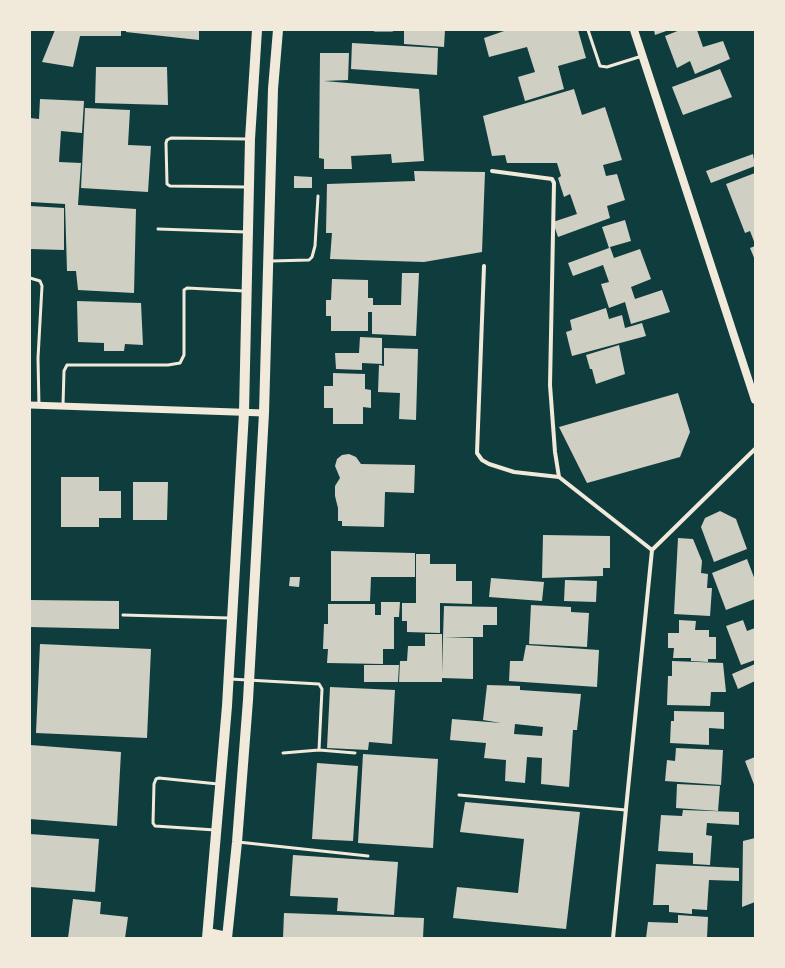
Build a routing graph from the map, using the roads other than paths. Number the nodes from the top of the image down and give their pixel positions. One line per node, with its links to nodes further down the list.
1 (257, 30): 8 (main road)
2 (278, 30): 14 (main road)
3 (375, 30): 4 (lane)
4 (392, 30)
5 (588, 30): 7 (lane)
6 (634, 30): 7 (main road)
7 (642, 56): 18 (main road)
8 (250, 139): 10 (main road); 10 (lane)
9 (492, 171): 25 (street)
10 (248, 187): 13 (main road)
11 (318, 196): 14 (lane)
12 (158, 229): 13 (lane)
13 (247, 232): 17 (main road)
14 (267, 261): 23 (main road)
15 (484, 266): 25 (street)
16 (30, 278): 20 (lane)
17 (246, 292): 21 (lane); 22 (main road)
18 (755, 400)
19 (30, 405): 20 (street)
20 (39, 406): 21 (street)
21 (63, 406): 22 (street)
22 (244, 412): 23 (street); 28 (main road)
23 (264, 413): 30 (main road)
24 (755, 450): 26 (street)
25 (559, 477): 26 (street)
26 (652, 550): 36 (street)
27 (123, 615): 28 (lane)
28 (231, 618): 29 (main road)
29 (228, 679): 30 (lane); 34 (main road)
30 (249, 680): 31 (lane); 38 (main road)
31 (319, 750): 32 (lane); 33 (lane)
32 (283, 752)
33 (354, 754)
34 (221, 784): 37 (main road); 37 (lane)
35 (459, 795): 36 (lane)
36 (626, 810): 42 (street)
37 (218, 830): 40 (main road)
38 (237, 842): 39 (lane); 41 (main road)
39 (368, 856)
40 (207, 936): 41 (main road)
41 (227, 938)
42 (613, 938)

